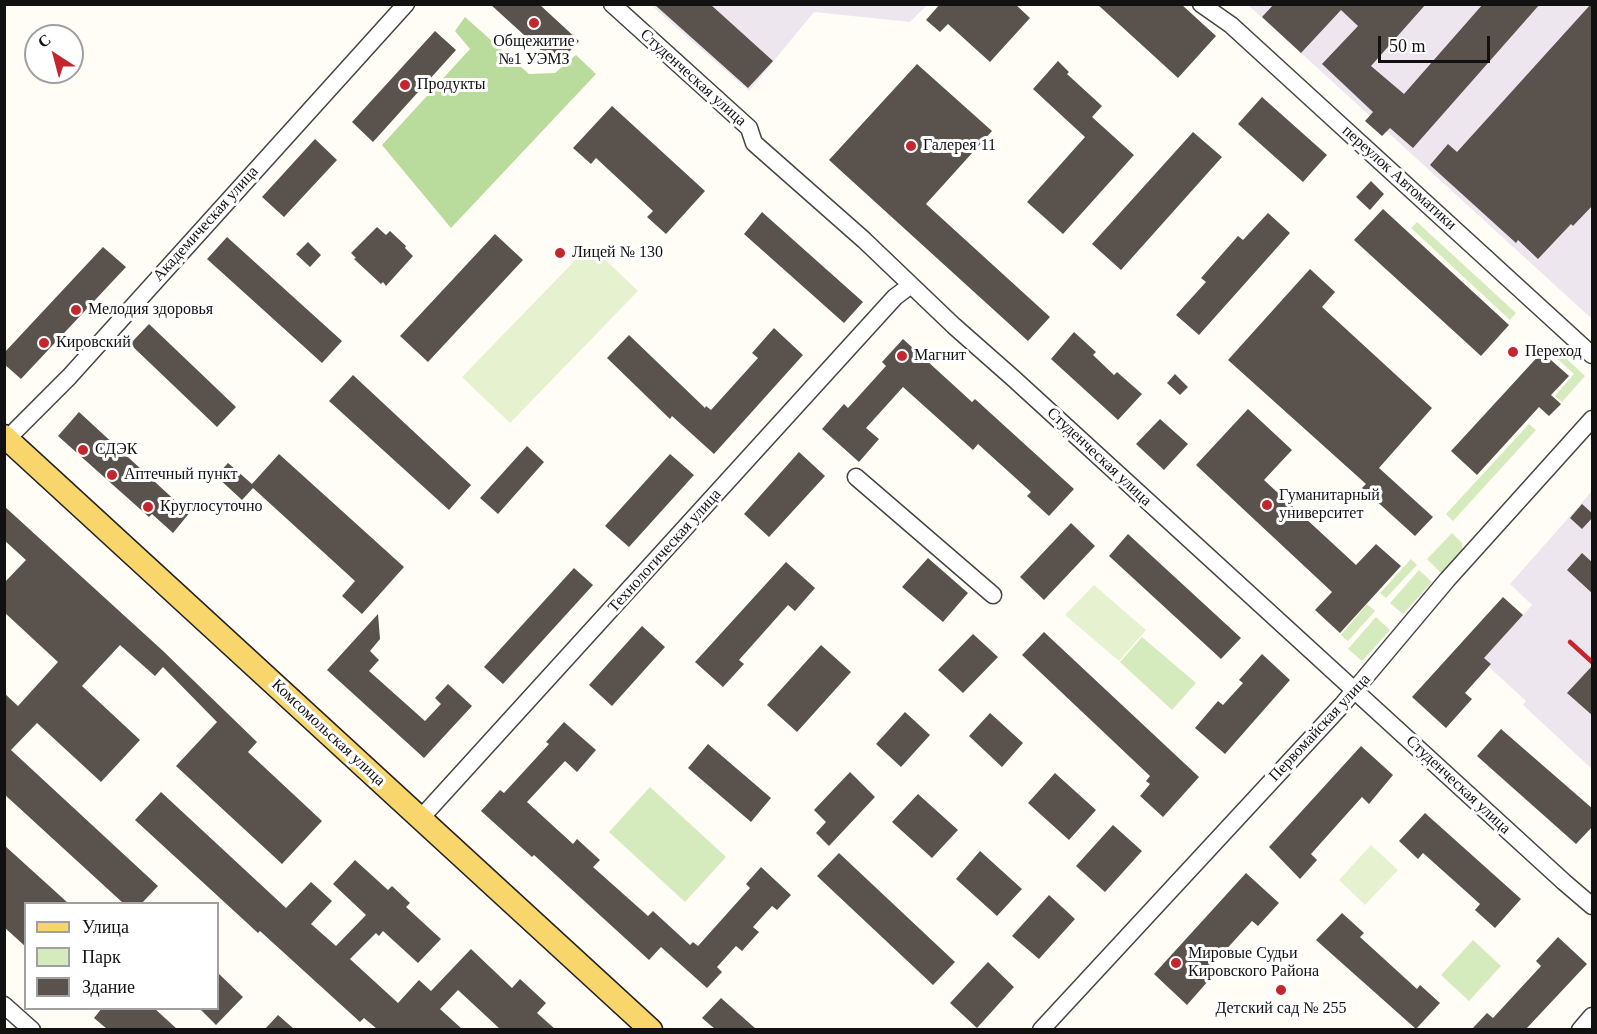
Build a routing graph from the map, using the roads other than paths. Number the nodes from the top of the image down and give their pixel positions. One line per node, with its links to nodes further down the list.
1 (406, 4): 7 (street, Академическая улица)
2 (612, 4): 4 (street, Студенческая улица)
3 (1201, 4): 5 (street, переулок Автоматики)
4 (911, 285): 10 (street, Студенческая улица); 11 (street, Технологическая улица)
5 (1593, 355)
6 (1593, 419): 10 (street, Первомайская улица)
7 (5, 439): 11 (main road, Комсомольская улица)
8 (856, 477): 9 (street)
9 (993, 595)
10 (1355, 690): 12 (street, Студенческая улица); 17 (street, Первомайская улица)
11 (420, 819): 16 (main road, Комсомольская улица)
12 (1593, 906)
13 (4, 1005): 15 (street)
14 (1593, 1016): 18 (street)
15 (32, 1029)
16 (651, 1029)
17 (1041, 1029)
18 (1580, 1029)

